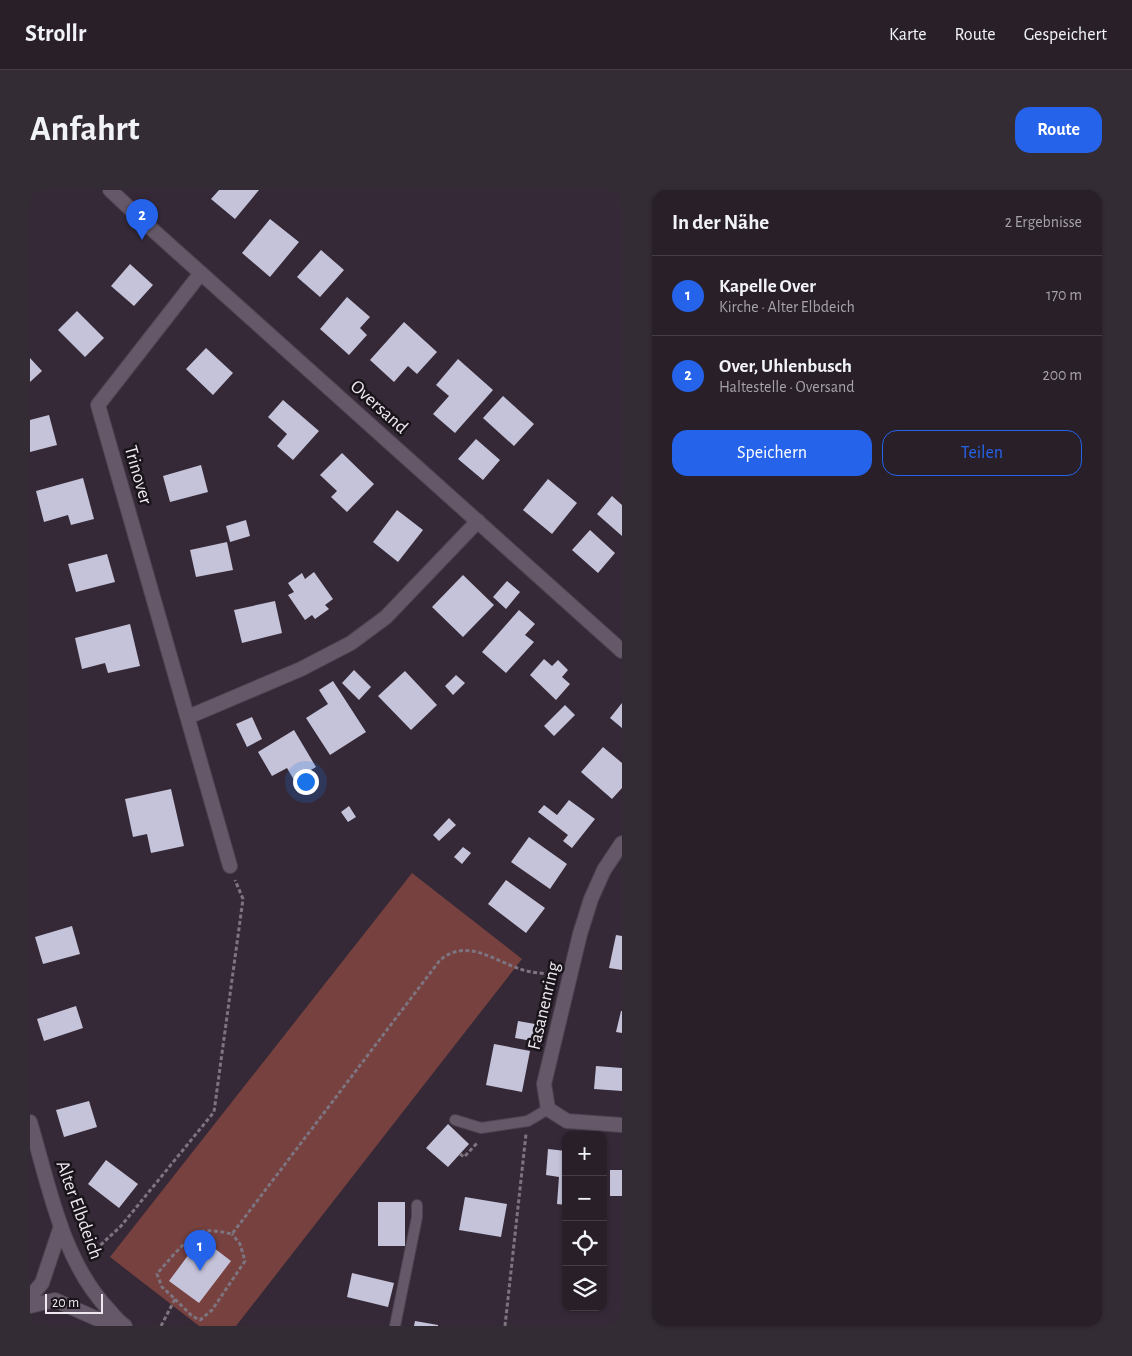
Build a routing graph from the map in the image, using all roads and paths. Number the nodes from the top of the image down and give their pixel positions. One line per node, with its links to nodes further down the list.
1 (110, 190): 2 (street, Oversand)
2 (202, 273): 3 (street, Oversand); 5 (street, Trinover)
3 (478, 521): 4 (street, Oversand); 5 (street)
4 (622, 651)
5 (188, 717): 7 (street, Trinover)
6 (622, 843): 8 (street, Fasanenring)
7 (230, 866): 17 (path)
8 (570, 977): 9 (street, Fasanenring); 16 (path)
9 (548, 1109): 11 (lane); 13 (street)
10 (455, 1120): 11 (lane)
11 (528, 1121): 25 (path)
12 (30, 1122): 15 (street, Alter Elbdeich)
13 (622, 1125)
14 (417, 1205): 24 (lane)
15 (61, 1226): 17 (street, Alter Elbdeich); 18 (street)
16 (232, 1234): 19 (path); 19 (path)
17 (77, 1267): 22 (street, Alter Elbdeich)
18 (30, 1297)
19 (175, 1299): 23 (path)
20 (30, 1306): 21 (street)
21 (113, 1326)
22 (125, 1326)
23 (161, 1326)
24 (395, 1326)
25 (505, 1326)

